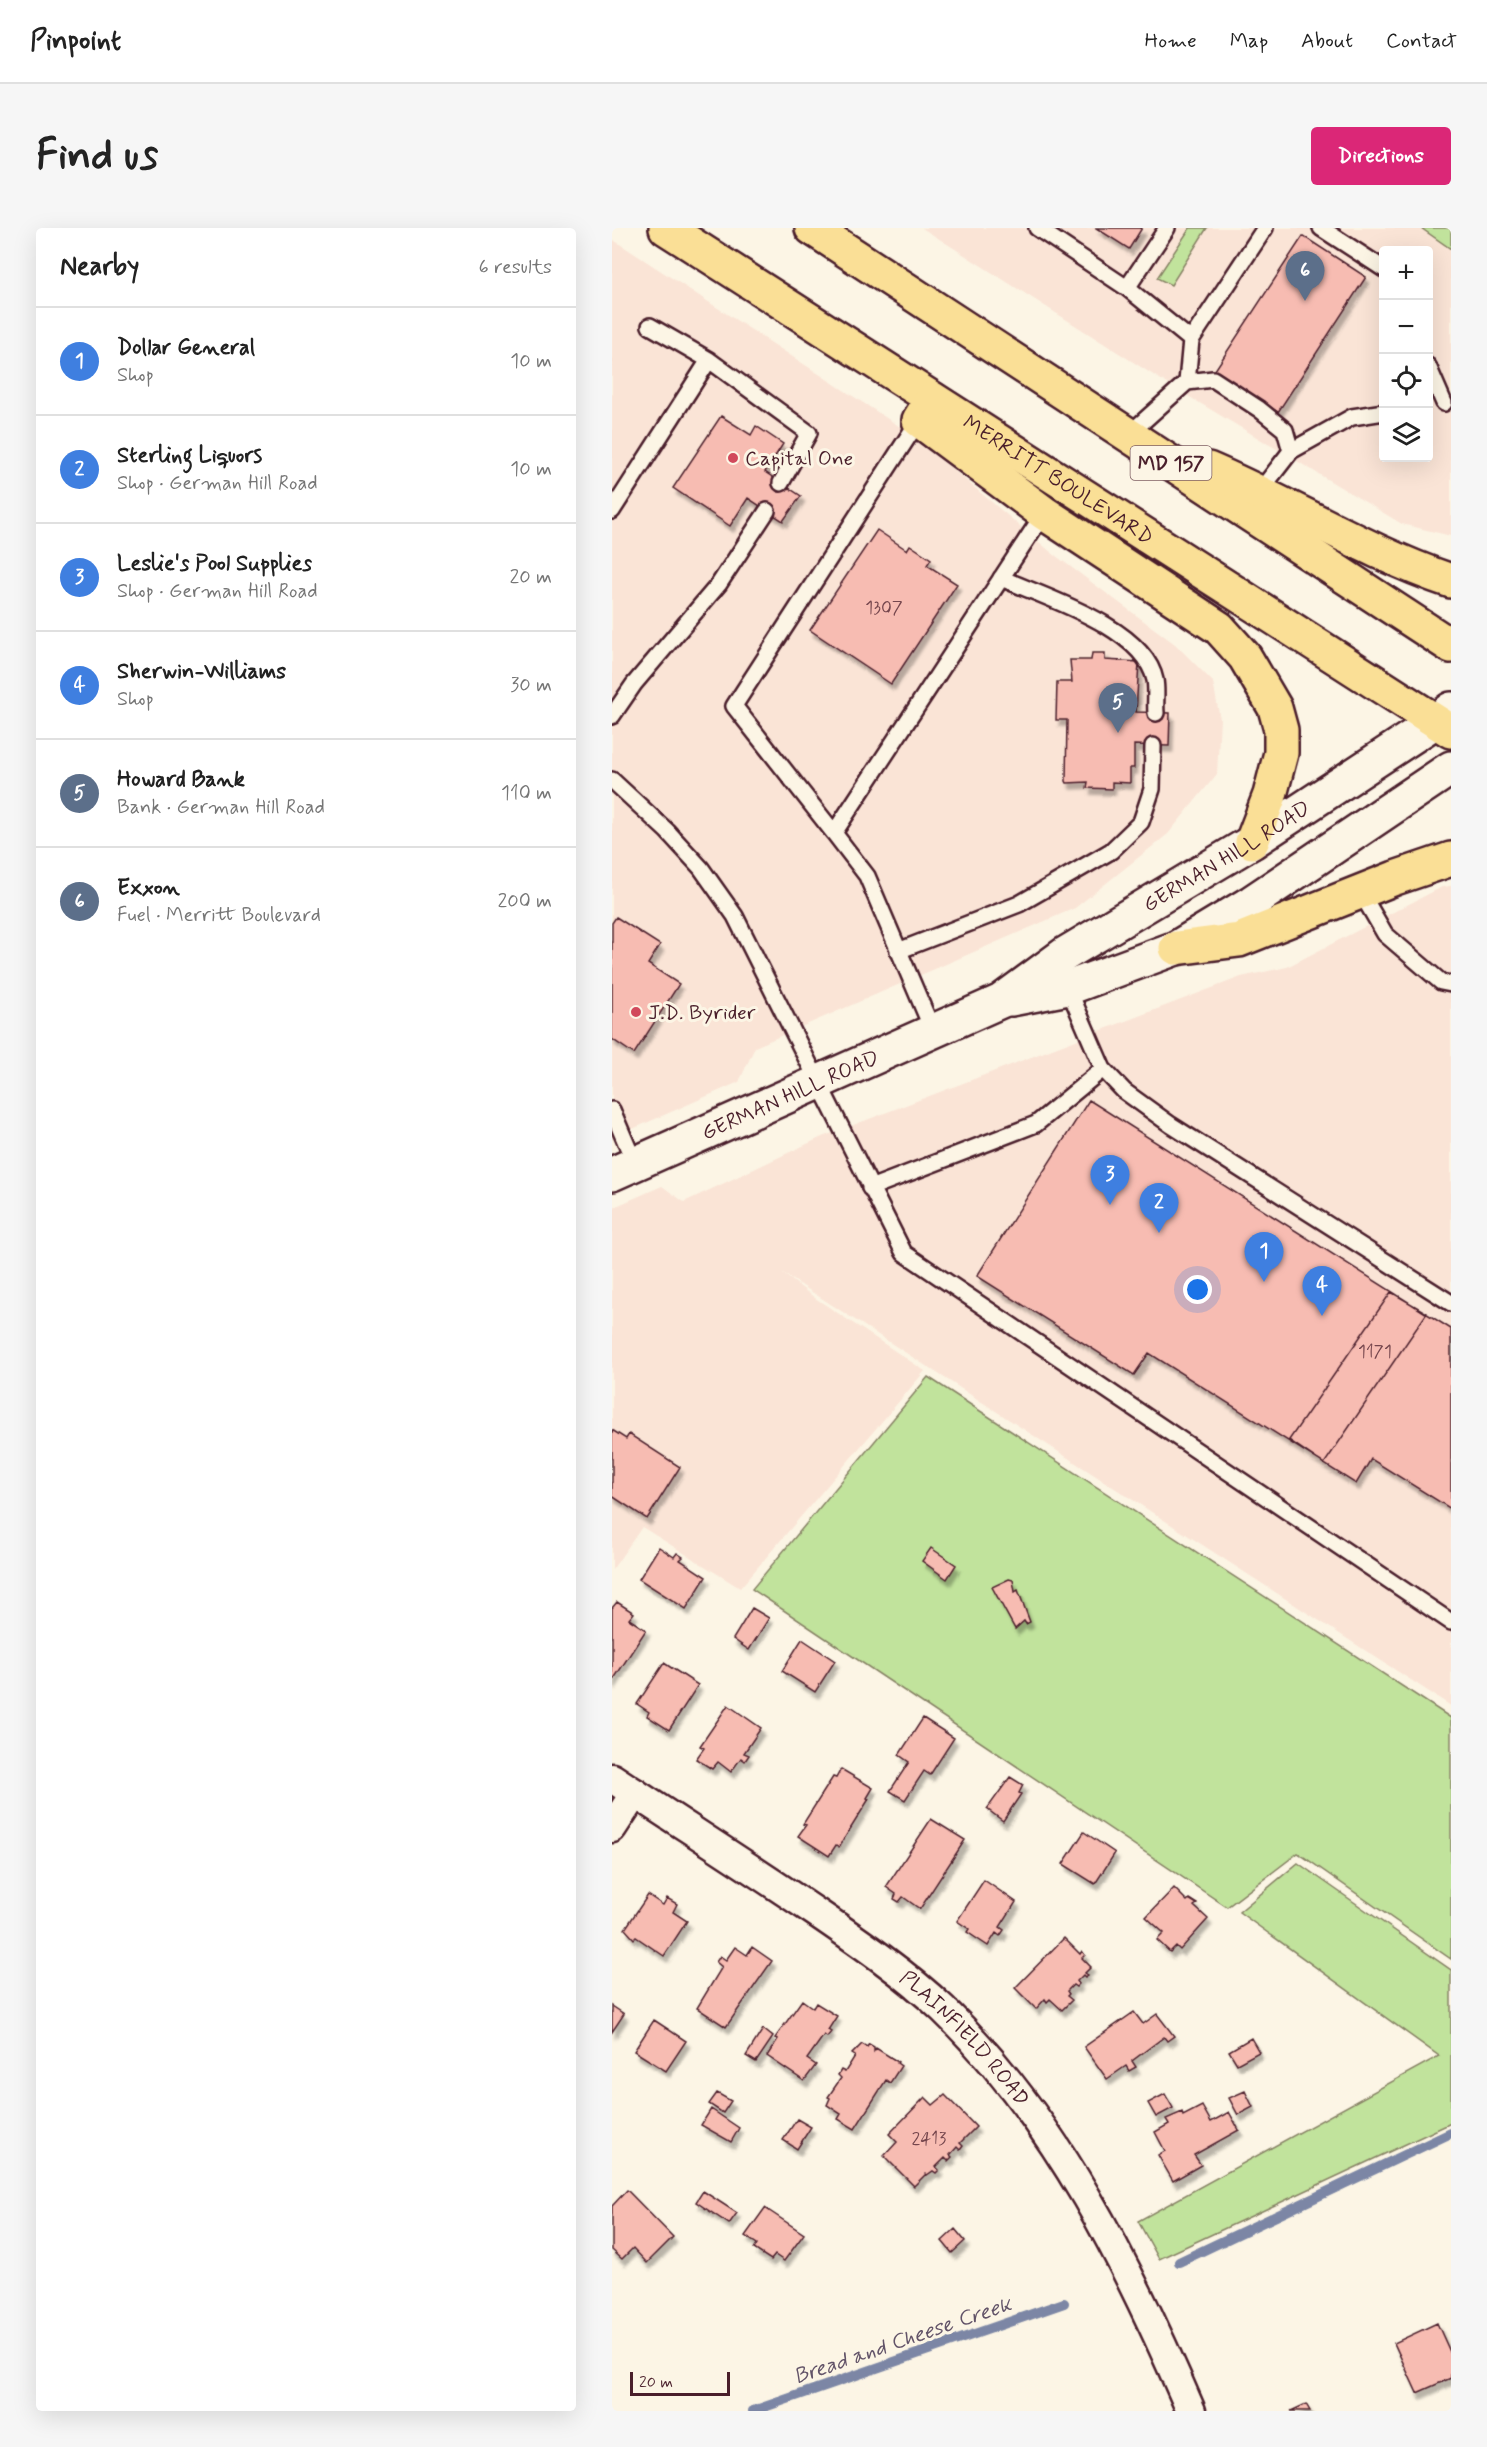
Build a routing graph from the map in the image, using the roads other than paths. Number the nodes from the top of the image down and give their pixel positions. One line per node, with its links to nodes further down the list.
1 (666, 228): 15 (main road, MERRITT BOULEVARD)
2 (813, 228): 17 (main road, MD 157)
3 (1037, 228): 8 (lane)
4 (1167, 228): 8 (lane)
5 (1265, 228): 10 (lane)
6 (1320, 228): 7 (lane)
7 (1379, 266)
8 (1127, 288): 10 (lane)
9 (651, 326): 11 (lane)
10 (1191, 340): 13 (lane)
11 (709, 360): 19 (lane); 21 (lane)
12 (1433, 381): 14 (lane)
13 (1187, 382): 17 (lane); 18 (lane)
14 (1441, 404)
15 (926, 410): 23 (main road); 29 (main road, MERRITT BOULEVARD); 33 (lane)
16 (1379, 413): 18 (lane)
17 (1128, 435): 20 (main road); 26 (main road, MD 157)
18 (1291, 451): 20 (lane)
19 (782, 483)
20 (1260, 491): 25 (main road)
21 (612, 511)
22 (767, 511): 28 (lane)
23 (1044, 513): 24 (lane); 34 (main road)
24 (1000, 578): 27 (lane); 33 (lane)
25 (1451, 581)
26 (1451, 646)
27 (1156, 712)
28 (612, 717)
29 (1446, 720): 34 (street, GERMAN HILL ROAD)
30 (1153, 746): 38 (lane)
31 (1451, 768): 37 (street, GERMAN HILL ROAD)
32 (612, 780): 44 (lane)
33 (834, 833): 38 (lane)
34 (1252, 842): 41 (street, GERMAN HILL ROAD)
35 (1451, 859): 36 (main road)
36 (1360, 891): 37 (main road); 39 (lane)
37 (1176, 948): 40 (street, GERMAN HILL ROAD)
38 (898, 951): 42 (lane)
39 (1451, 984)
40 (1068, 988): 41 (street, GERMAN HILL ROAD); 43 (lane)
41 (1001, 1001): 42 (street, GERMAN HILL ROAD)
42 (933, 1031): 44 (street, GERMAN HILL ROAD)
43 (1103, 1069): 47 (lane); 48 (lane)
44 (817, 1083): 46 (street, GERMAN HILL ROAD); 47 (lane)
45 (612, 1110): 46 (lane)
46 (623, 1169)
47 (870, 1188): 49 (lane)
48 (1451, 1303)
49 (1451, 1622)
50 (623, 1786): 51 (street); 52 (street, PLAINFIELD ROAD)
51 (612, 1828)
52 (1191, 2411)

